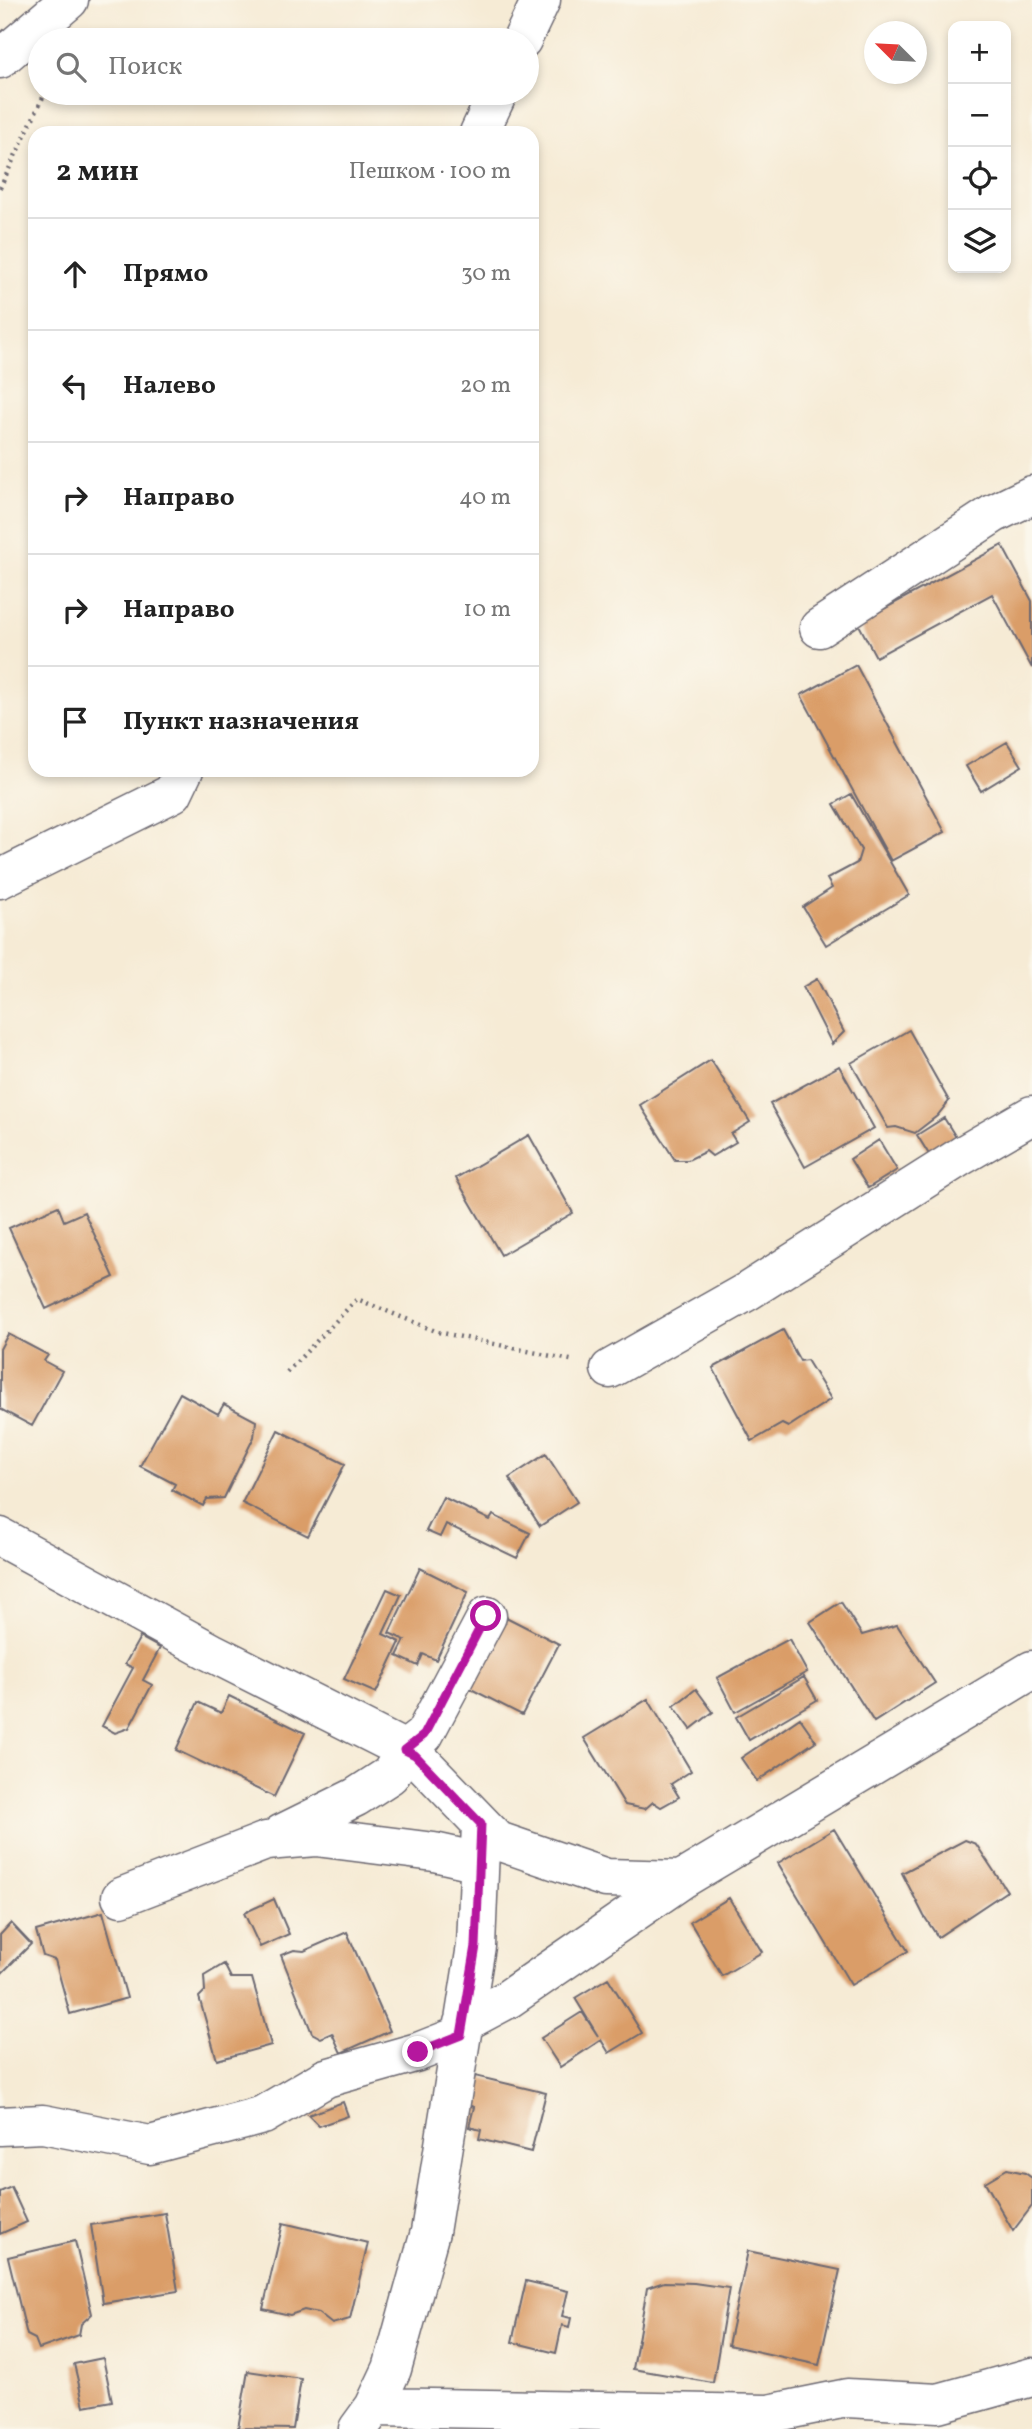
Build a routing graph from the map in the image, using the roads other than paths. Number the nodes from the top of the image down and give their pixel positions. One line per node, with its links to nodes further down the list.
1 (69, 0): 3 (street)
2 (541, 0): 4 (street)
3 (37, 28)
4 (528, 28)
5 (28, 36): 6 (street)
6 (0, 60)
7 (492, 105): 8 (street)
8 (482, 126)
9 (1032, 495): 10 (street)
10 (820, 628)
11 (181, 777): 12 (street)
12 (0, 879)
13 (1032, 1115): 14 (street)
14 (610, 1369)
15 (0, 1537): 18 (street)
16 (486, 1616): 18 (street)
17 (1032, 1670): 22 (street)
18 (405, 1750): 19 (street); 20 (street)
19 (481, 1824): 21 (street); 22 (street)
20 (266, 1841): 21 (street); 23 (street)
21 (479, 1862): 24 (street)
22 (681, 1880): 24 (street)
23 (121, 1897)
24 (462, 2029): 25 (street); 27 (street)
25 (0, 2126)
26 (1032, 2377): 27 (street)
27 (366, 2418)

